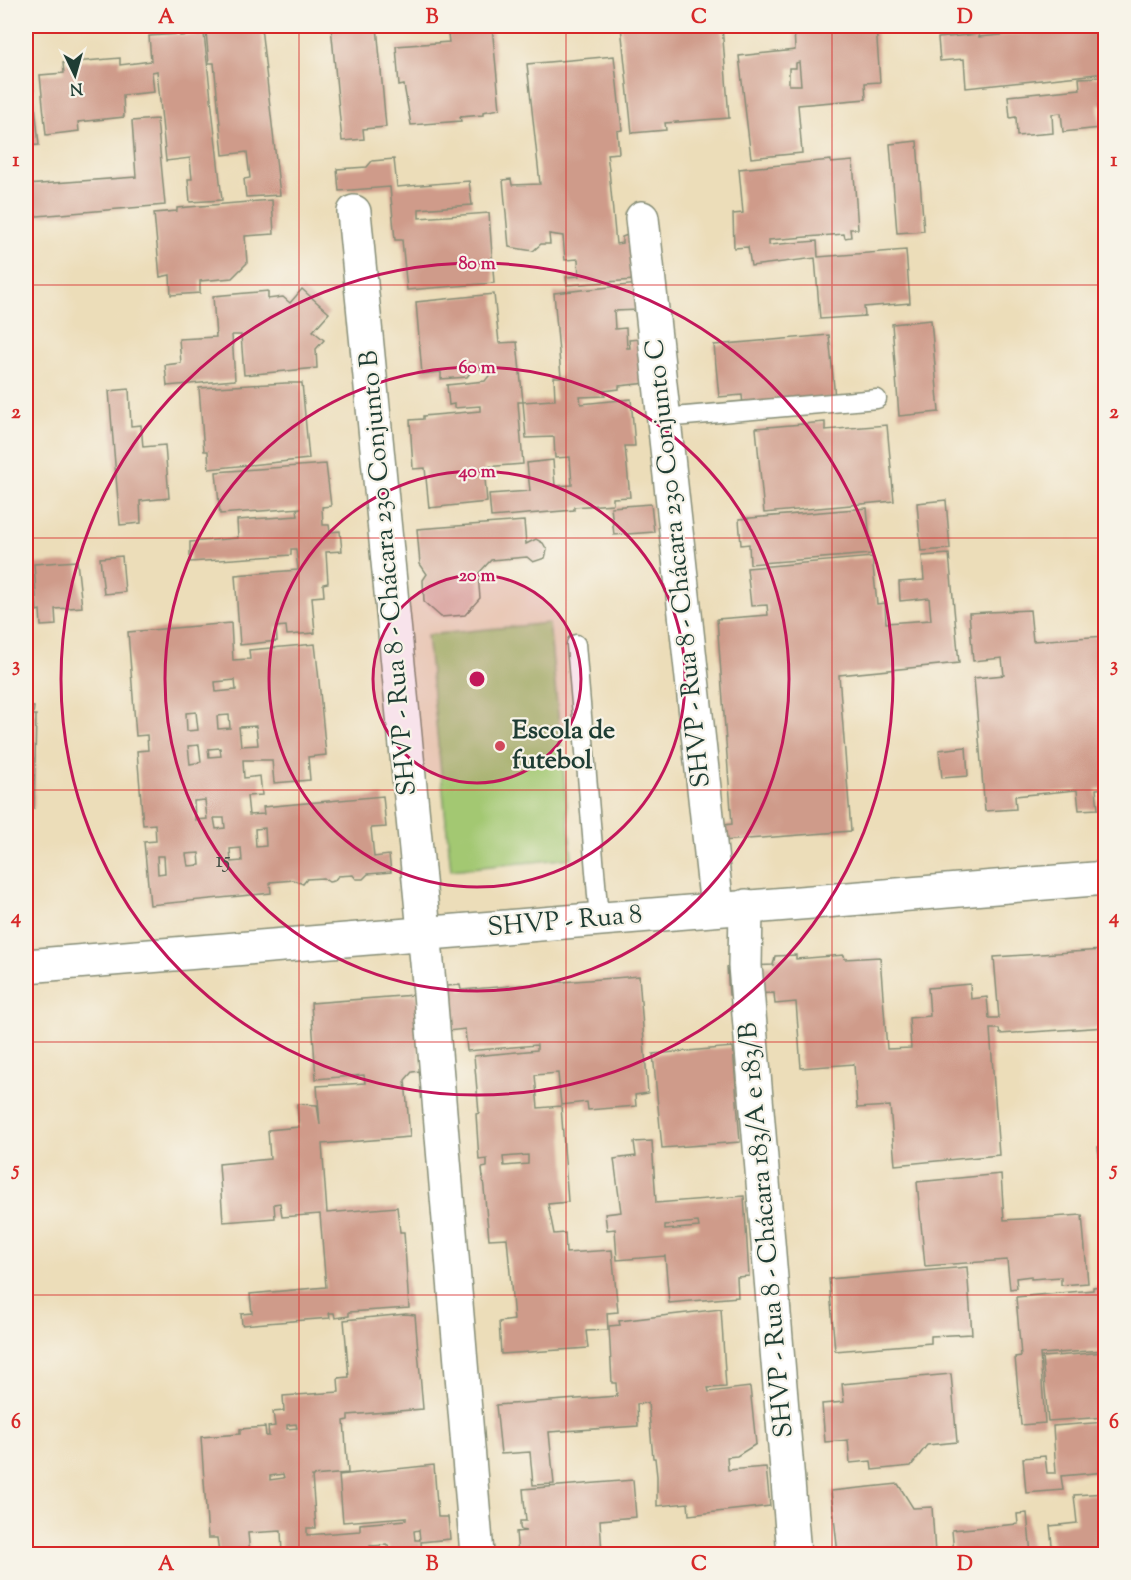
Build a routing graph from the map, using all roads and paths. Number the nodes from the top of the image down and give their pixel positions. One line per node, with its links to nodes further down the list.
1 (354, 212): 9 (street, SHVP - Rua 8 - Chácara 230 Conjunto B)
2 (642, 218): 4 (street, SHVP - Rua 8 - Chácara 230 Conjunto C)
3 (877, 399): 4 (lane)
4 (663, 418): 7 (street, SHVP - Rua 8 - Chácara 230 Conjunto C)
5 (576, 644): 8 (lane)
6 (1106, 878): 7 (street, SHVP - Rua 8)
7 (731, 907): 8 (street, SHVP - Rua 8); 12 (street, SHVP - Rua 8 - Chácara 183/A e 183/B)
8 (599, 919): 9 (street, SHVP - Rua 8)
9 (423, 934): 10 (street, SHVP - Rua 8); 11 (street)
10 (26, 966)
11 (477, 1554)
12 (794, 1554)

